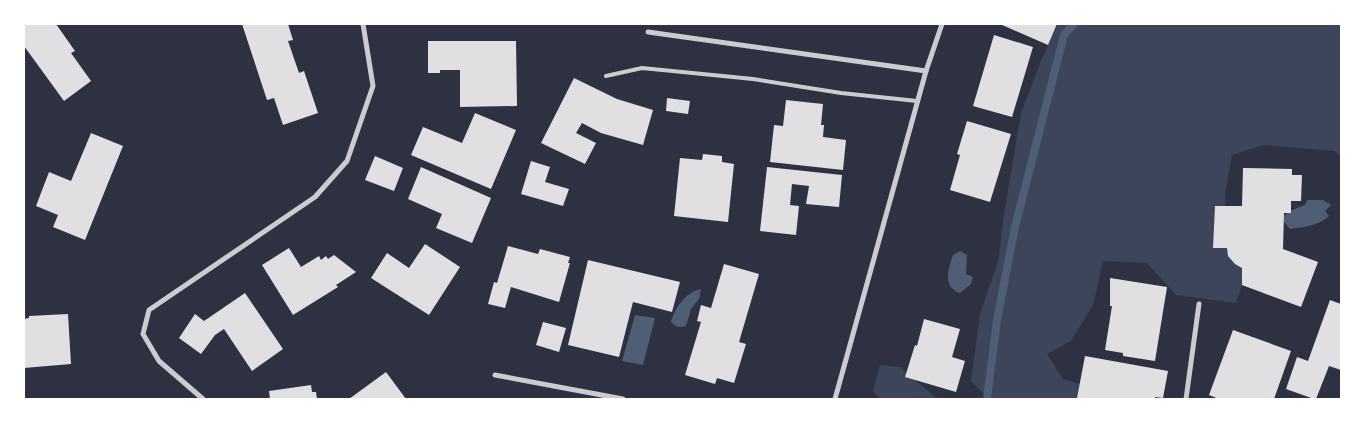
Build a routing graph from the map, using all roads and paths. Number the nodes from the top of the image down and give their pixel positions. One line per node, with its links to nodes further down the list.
1 (363, 24): 9 (street)
2 (942, 24): 4 (street)
3 (648, 32): 4 (street)
4 (926, 71): 6 (street)
5 (606, 76): 6 (lane)
6 (917, 101): 11 (street)
7 (1199, 304): 12 (street)
8 (494, 376): 10 (street)
9 (203, 399)
10 (623, 399)
11 (835, 399)
12 (1186, 399)

